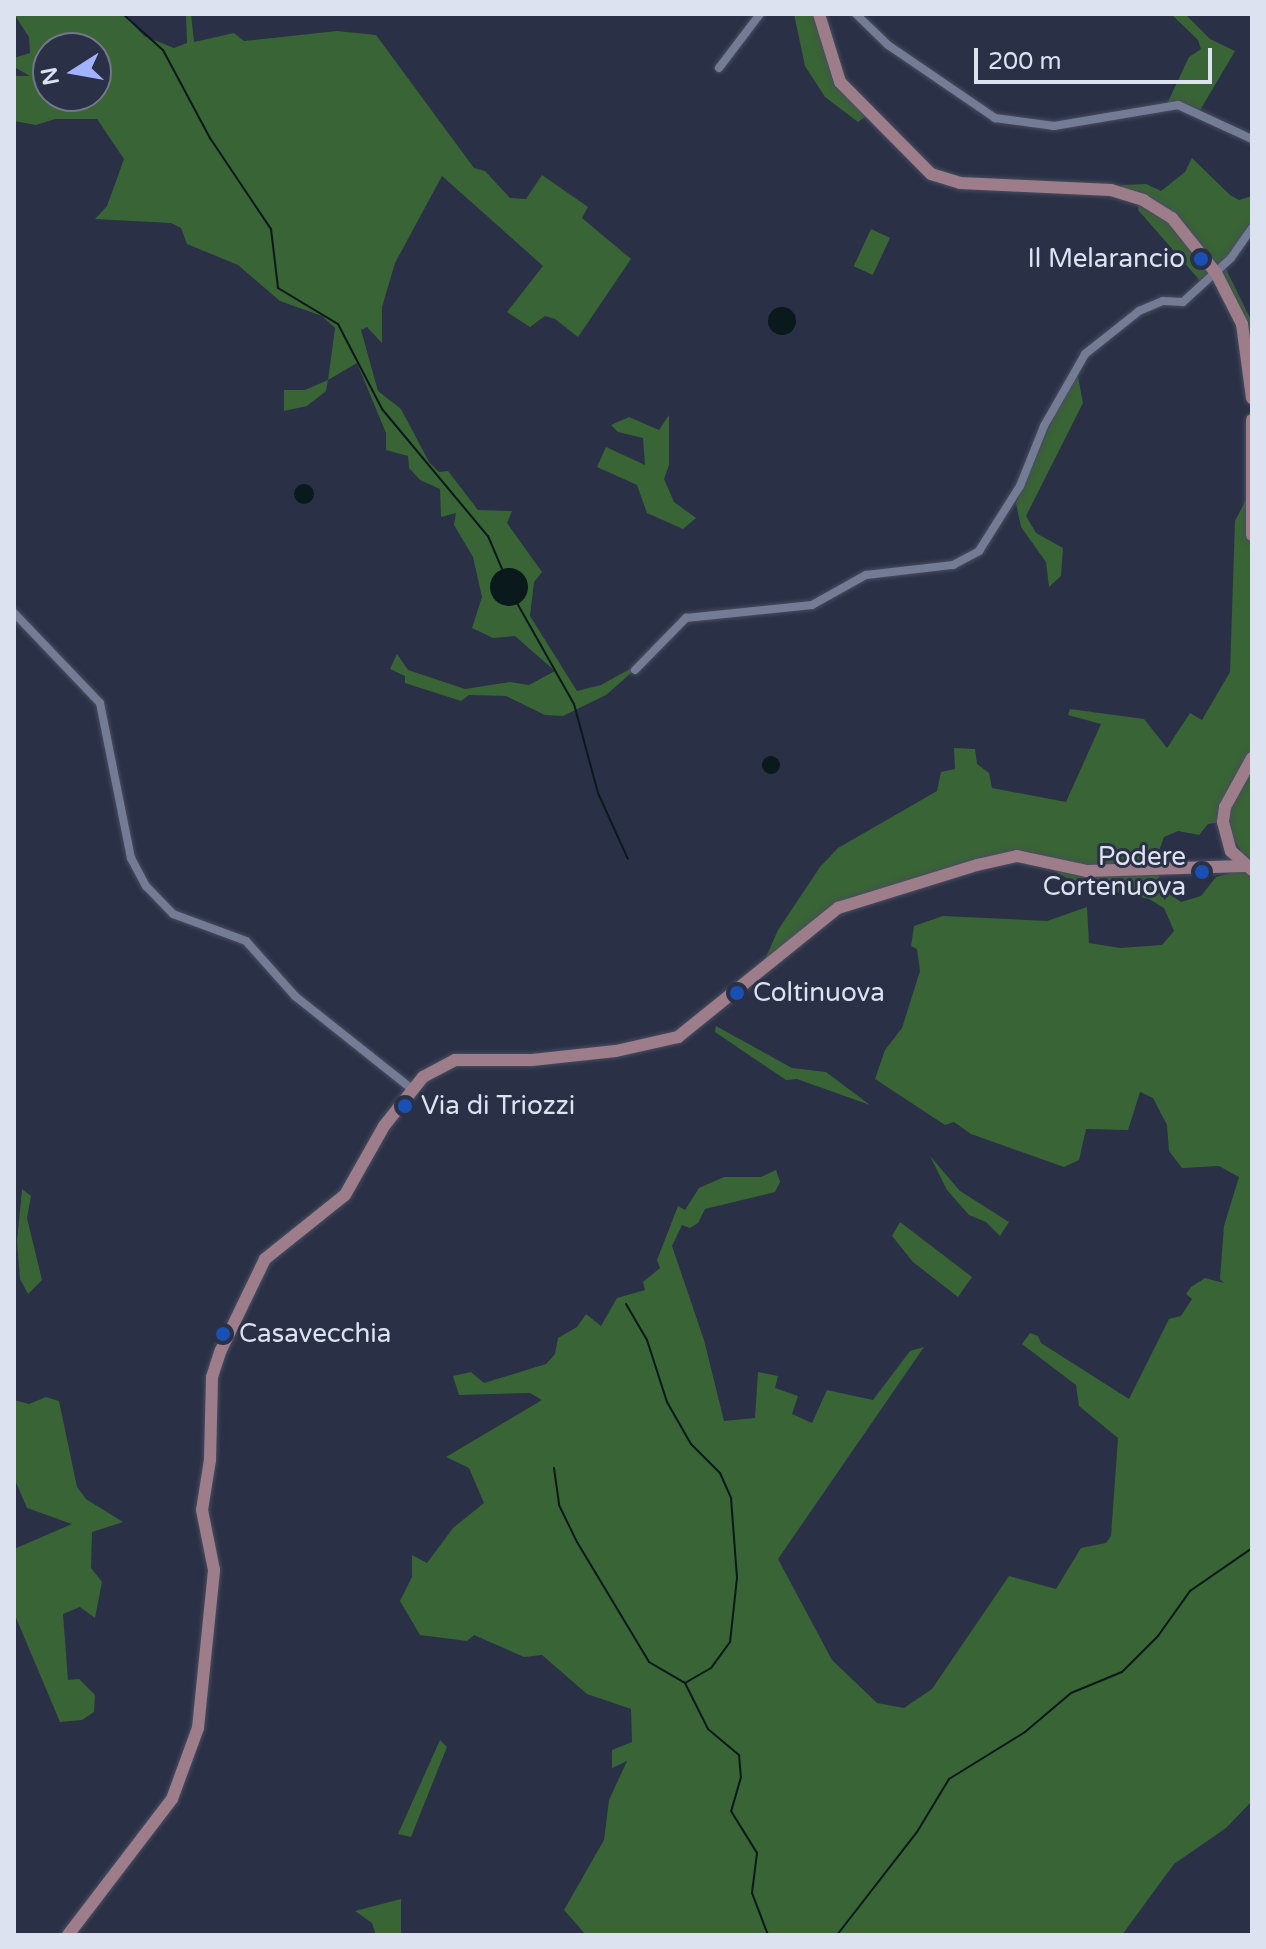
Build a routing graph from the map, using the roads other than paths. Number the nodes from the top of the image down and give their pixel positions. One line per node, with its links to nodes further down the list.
1 (760, 14): 4 (street)
2 (819, 14): 7 (street)
3 (856, 14): 5 (street)
4 (719, 68)
5 (1252, 139)
6 (1252, 228): 7 (street)
7 (1216, 273): 8 (street); 12 (street)
8 (1252, 398)
9 (1252, 420): 10 (street)
10 (1252, 535)
11 (14, 613): 17 (street)
12 (635, 670)
13 (1252, 758): 14 (street)
14 (1227, 840): 15 (street); 16 (street)
15 (1204, 868): 16 (street); 17 (street)
16 (1248, 868)
17 (412, 1089): 18 (street)
18 (68, 1935)

